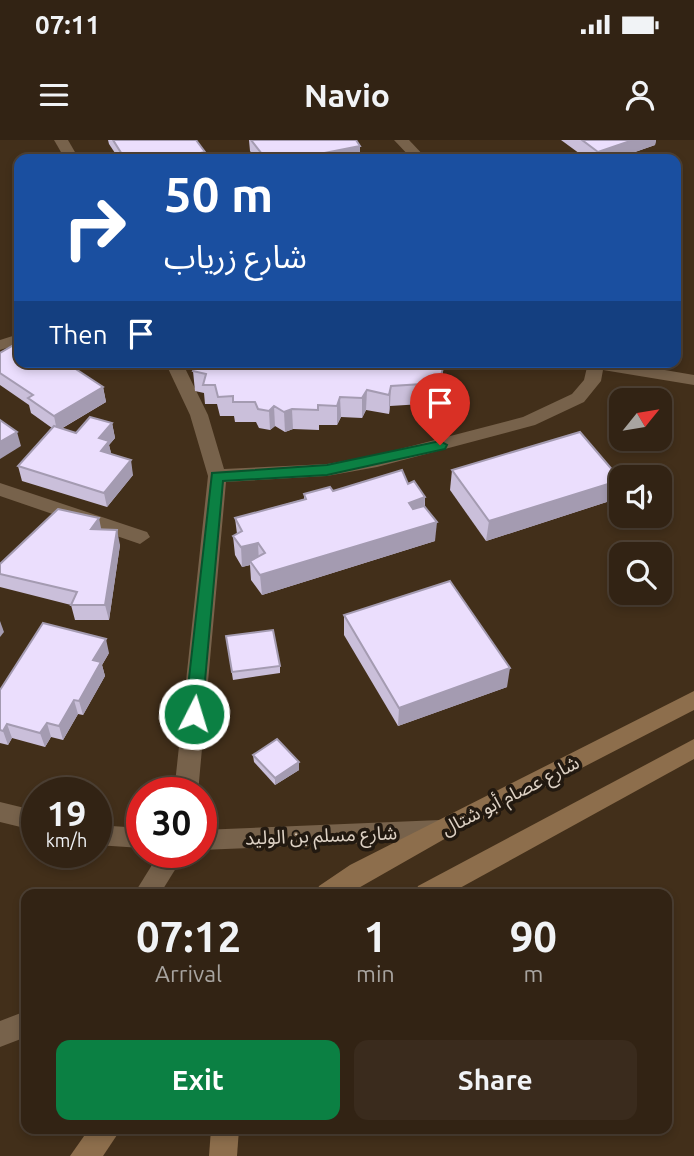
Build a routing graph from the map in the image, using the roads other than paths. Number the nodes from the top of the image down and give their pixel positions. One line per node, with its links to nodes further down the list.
1 (401, 140): 2 (street)
2 (415, 154)
3 (176, 368): 7 (street)
4 (593, 368): 7 (street)
5 (623, 368): 6 (street)
6 (694, 380)
7 (217, 476): 12 (street)
8 (0, 489): 9 (street)
9 (140, 537)
10 (694, 700): 15 (main road, شارع عصام أبو شتال)
11 (694, 748): 20 (main road)
12 (188, 777)
13 (0, 813): 14 (street)
14 (21, 818)
15 (440, 830): 16 (street, شارع مسلم بن الوليد); 19 (main road, شارع عصام أبو شتال)
16 (217, 839)
17 (163, 868): 18 (street)
18 (149, 889)
19 (335, 889)
20 (436, 889)
21 (21, 1026): 22 (street)
22 (0, 1034)
23 (103, 1134): 25 (main road)
24 (225, 1134): 26 (main road)
25 (83, 1156)
26 (223, 1156)

